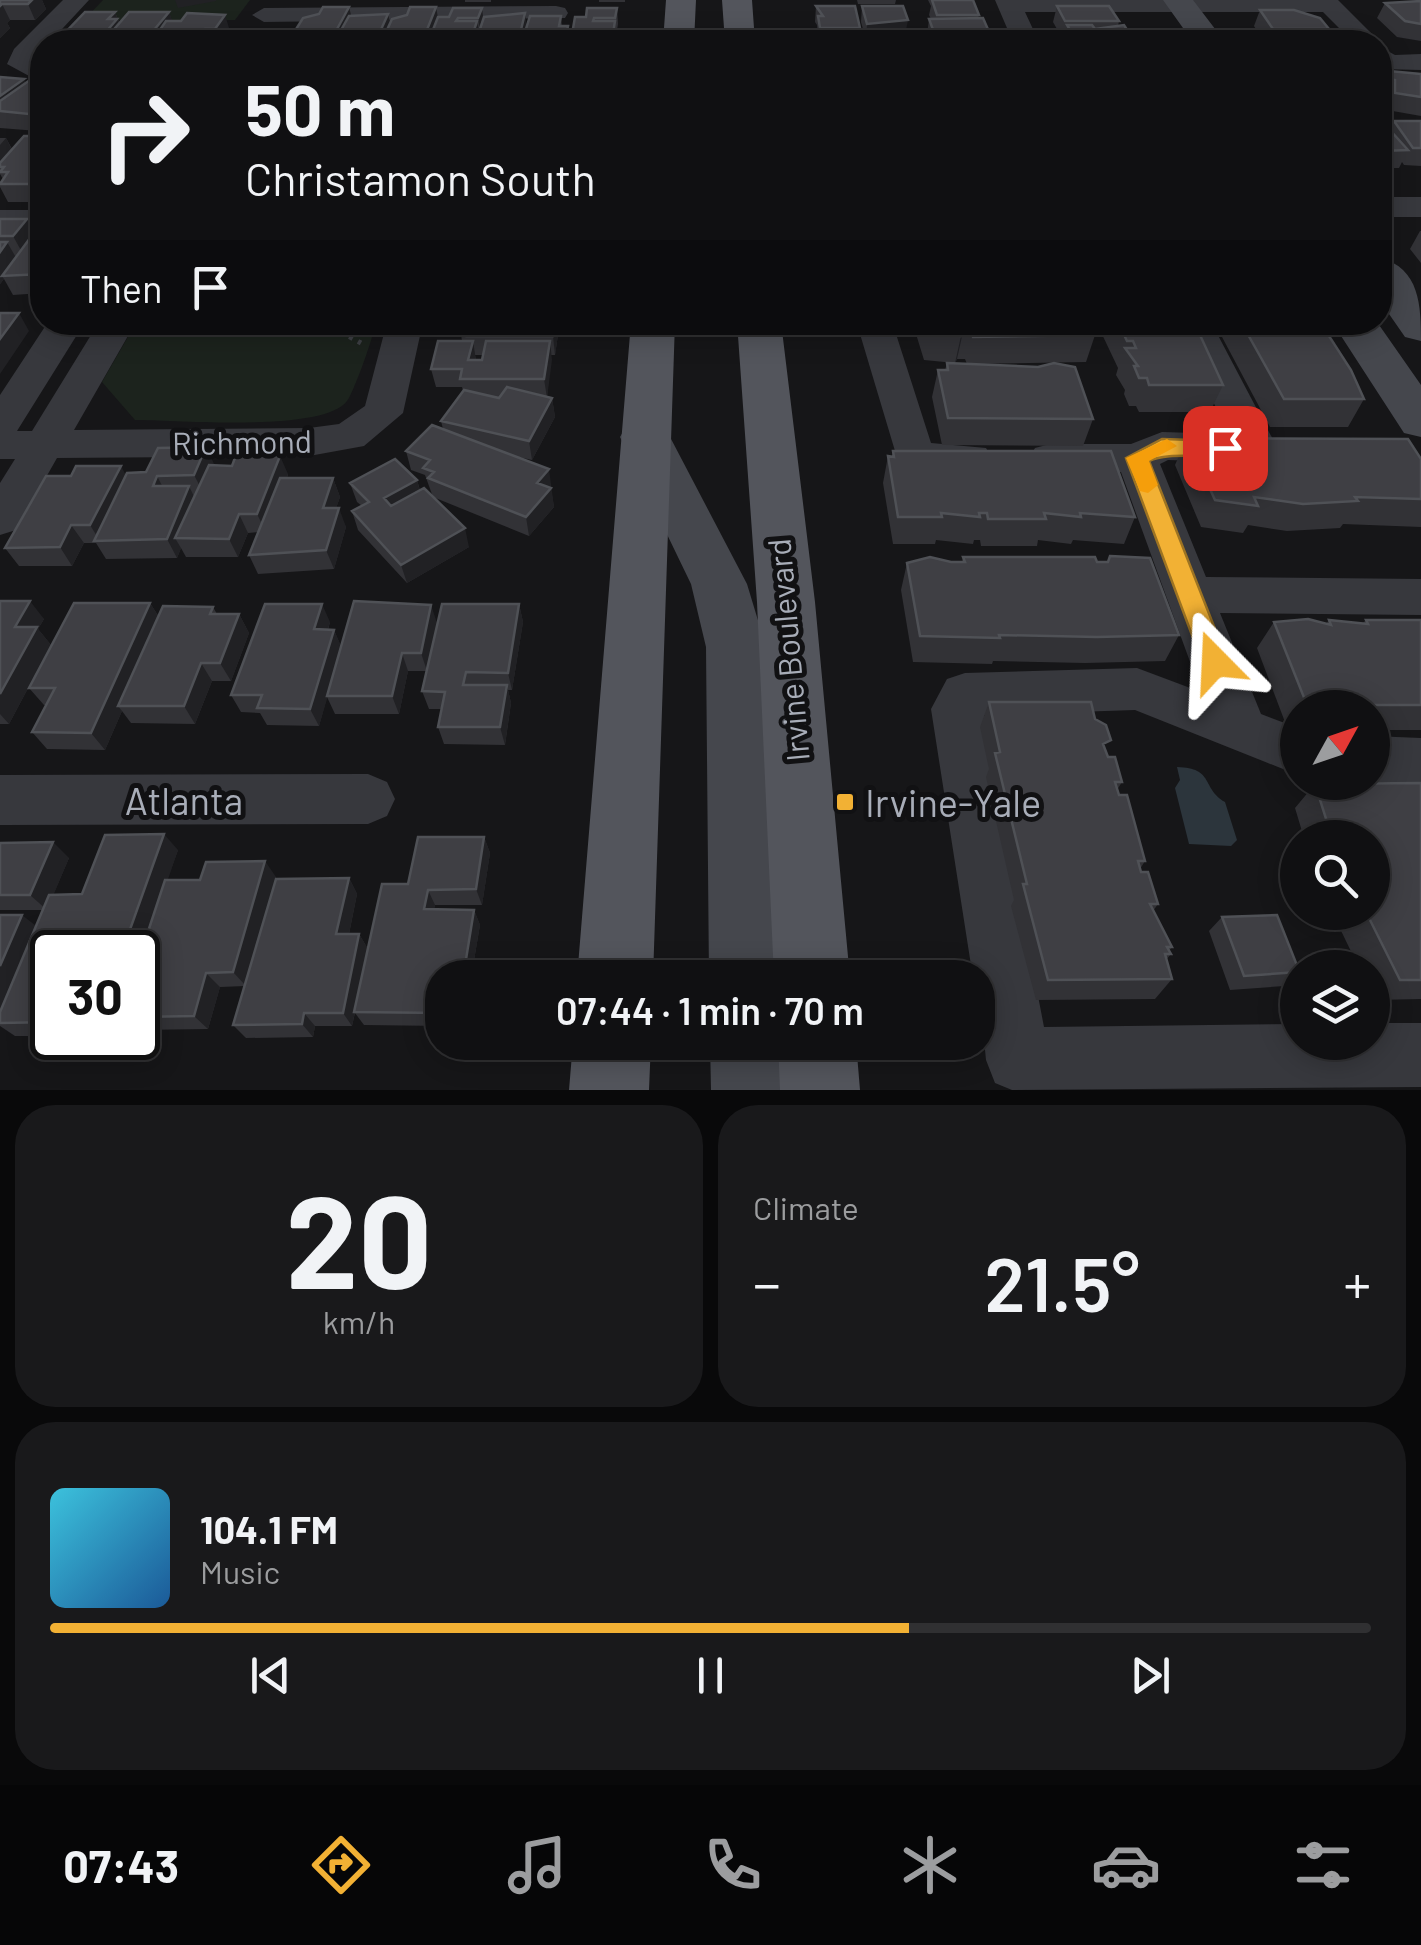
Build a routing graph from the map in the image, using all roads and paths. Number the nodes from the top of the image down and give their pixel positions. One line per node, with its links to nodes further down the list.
1 (76, 0): 10 (street)
2 (680, 0): 12 (main road)
3 (738, 0): 13 (main road)
4 (1008, 2): 8 (street); 14 (street)
5 (1180, 3): 6 (street); 8 (street); 15 (street)
6 (1326, 3): 16 (street)
7 (269, 7): 9 (street); 11 (street)
8 (1145, 12)
9 (556, 13)
10 (48, 30)
11 (253, 30)
12 (679, 30)
13 (739, 30)
14 (1021, 30)
15 (1201, 30)
16 (1354, 30)
17 (30, 49): 20 (street)
18 (1392, 62): 19 (street)
19 (1421, 62)
20 (30, 70)
21 (1421, 206): 22 (street)
22 (1392, 207)
23 (0, 220): 24 (street)
24 (30, 220)
25 (1392, 287): 26 (street)
26 (1421, 327)
27 (59, 335): 38 (street)
28 (110, 335): 40 (street)
29 (348, 335): 36 (path)
30 (402, 335): 40 (street, Richmond)
31 (652, 335): 39 (main road)
32 (760, 335): 52 (main road, Irvine Boulevard)
33 (878, 335): 42 (street)
34 (1201, 335): 42 (street)
35 (1363, 335): 37 (street)
36 (370, 346)
37 (1421, 421)
38 (0, 426)
39 (645, 437): 50 (main road); 51 (street)
40 (46, 444): 41 (street, Richmond); 43 (street)
41 (0, 445)
42 (1137, 458): 44 (street)
43 (0, 520)
44 (1190, 595): 45 (street); 46 (street)
45 (1421, 597)
46 (1241, 730): 47 (street); 53 (street)
47 (1280, 745)
48 (0, 800): 49 (street, Atlanta)
49 (368, 800)
50 (616, 960)
51 (746, 960)
52 (811, 960)
53 (1421, 1055)
54 (611, 1060): 57 (main road)
55 (750, 1060): 58 (street)
56 (818, 1060): 59 (main road)
57 (609, 1090)
58 (751, 1090)
59 (820, 1090)

